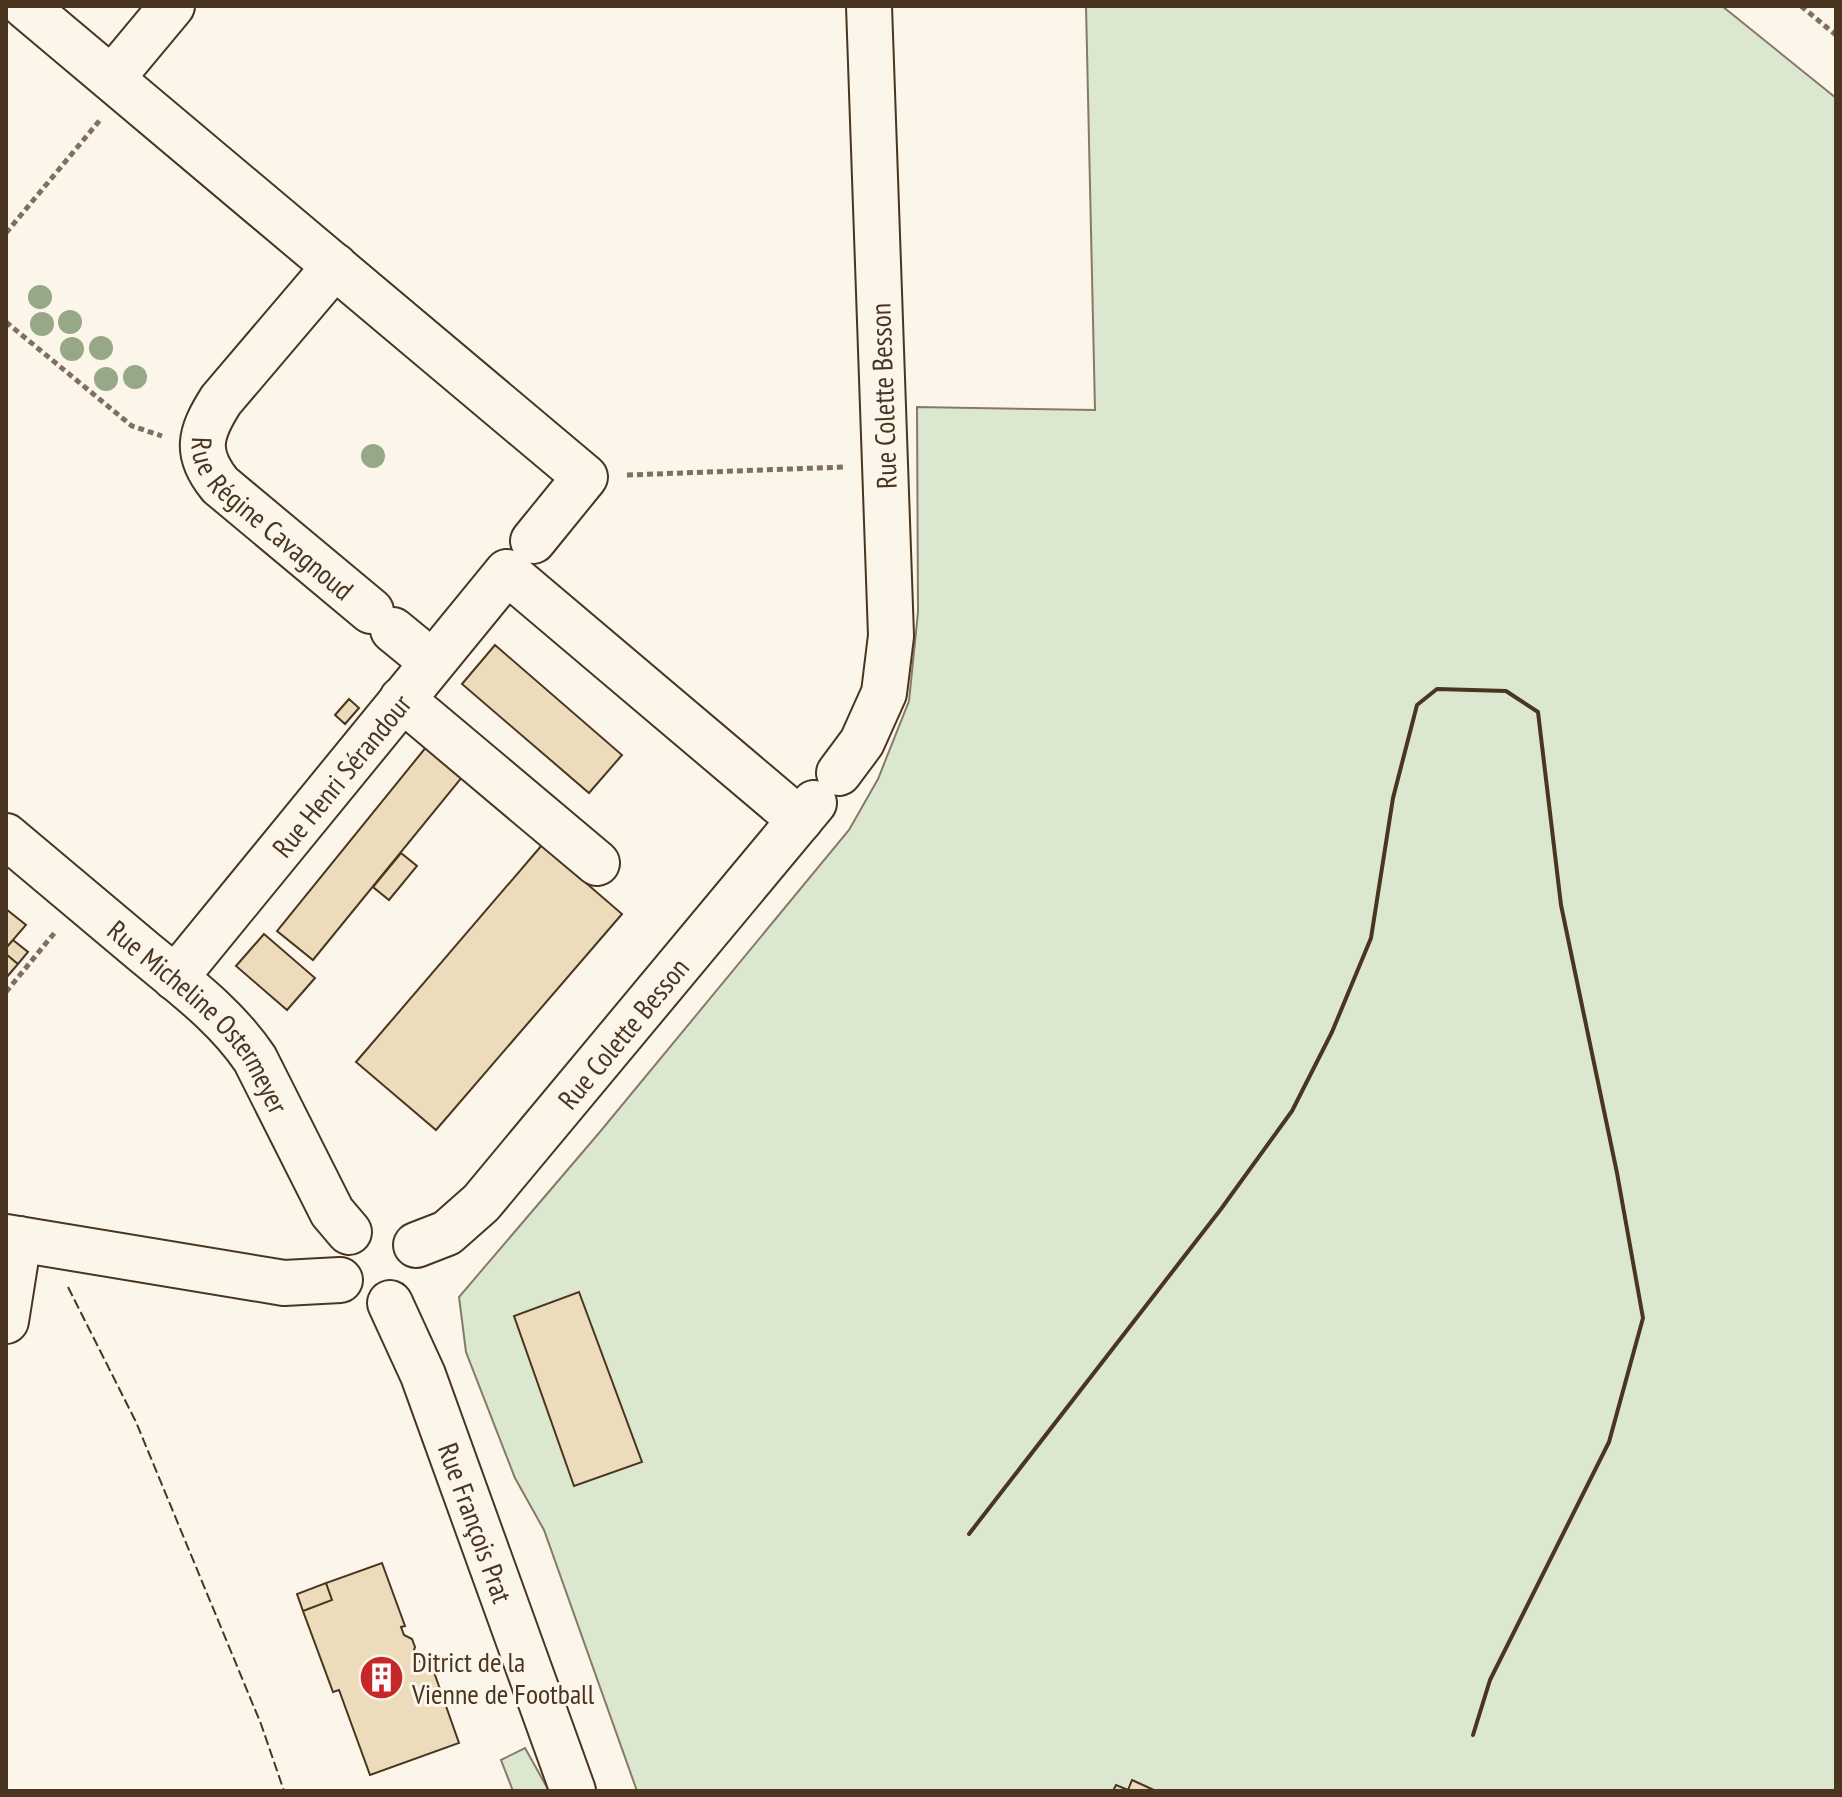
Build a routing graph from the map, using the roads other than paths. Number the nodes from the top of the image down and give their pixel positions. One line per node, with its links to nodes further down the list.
1 (25, 6): 4 (street)
2 (172, 6): 4 (street)
3 (869, 6): 9 (street, Rue Colette Besson)
4 (121, 86): 5 (street)
5 (335, 266): 6 (street, Rue Henri Sérandour); 7 (street, Rue Régine Cavagnoud)
6 (520, 556): 7 (street, Rue Henri Sérandour); 9 (street)
7 (432, 662): 8 (street, Rue Henri Sérandour)
8 (402, 699): 11 (street); 12 (street, Rue Henri Sérandour)
9 (817, 799): 15 (street, Rue Colette Besson)
10 (6, 836): 12 (street, Rue Micheline Ostermeyer)
11 (597, 863)
12 (175, 978): 13 (street, Rue Micheline Ostermeyer)
13 (349, 1232): 15 (street); 16 (street)
14 (12, 1238): 16 (street); 18 (street)
15 (416, 1245): 17 (street)
16 (340, 1280): 17 (street)
17 (390, 1303): 19 (street, Rue François Prat)
18 (6, 1321)
19 (573, 1791)

